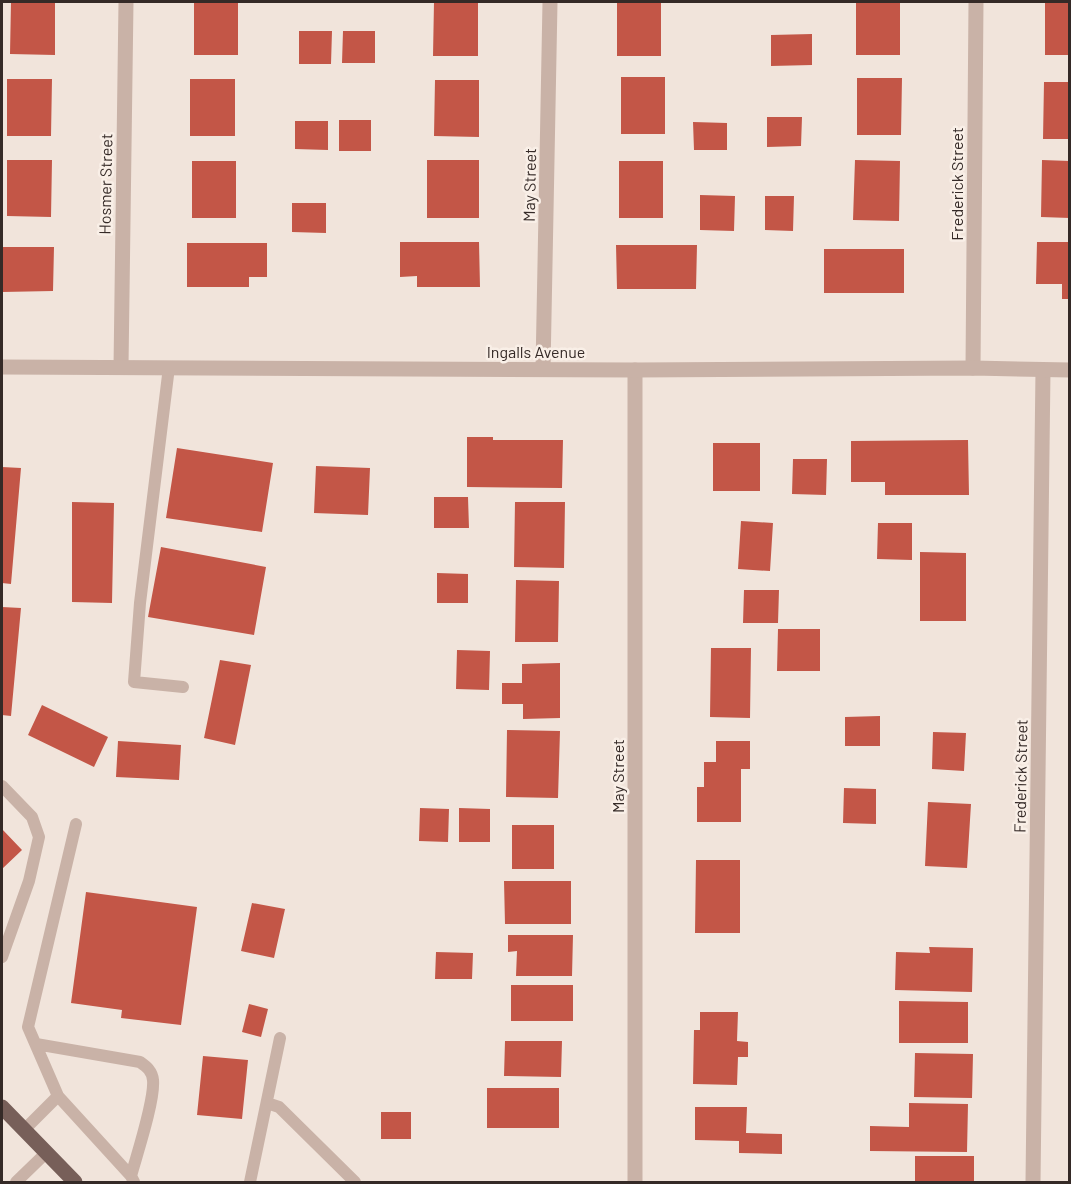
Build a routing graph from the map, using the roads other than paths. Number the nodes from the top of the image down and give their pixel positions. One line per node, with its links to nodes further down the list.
1 (126, 2): 5 (street, Hosmer Street)
2 (550, 2): 8 (street, May Street)
3 (976, 2): 7 (street, Frederick Street)
4 (2, 367): 5 (street, Ingalls Avenue)
5 (121, 367): 6 (street, Ingalls Avenue)
6 (169, 367): 8 (street, Ingalls Avenue); 12 (lane)
7 (973, 368): 9 (street, Ingalls Avenue); 10 (street, Ingalls Avenue)
8 (543, 369): 9 (street, Ingalls Avenue)
9 (635, 370): 28 (street, May Street)
10 (1043, 370): 11 (street, Ingalls Avenue); 29 (street, Frederick Street)
11 (1070, 370)
12 (183, 687)
13 (2, 786): 15 (lane)
14 (76, 824): 17 (lane)
15 (2, 957)
16 (280, 1038): 19 (lane)
17 (36, 1044): 18 (lane); 23 (lane)
18 (58, 1096): 21 (lane); 23 (lane)
19 (267, 1103): 26 (lane); 27 (lane)
20 (2, 1107): 21 (main road)
21 (24, 1130): 22 (main road)
22 (46, 1153): 24 (lane); 25 (main road)
23 (133, 1179)
24 (16, 1182)
25 (75, 1182)
26 (250, 1182)
27 (355, 1182)
28 (635, 1182)
29 (1033, 1182)

